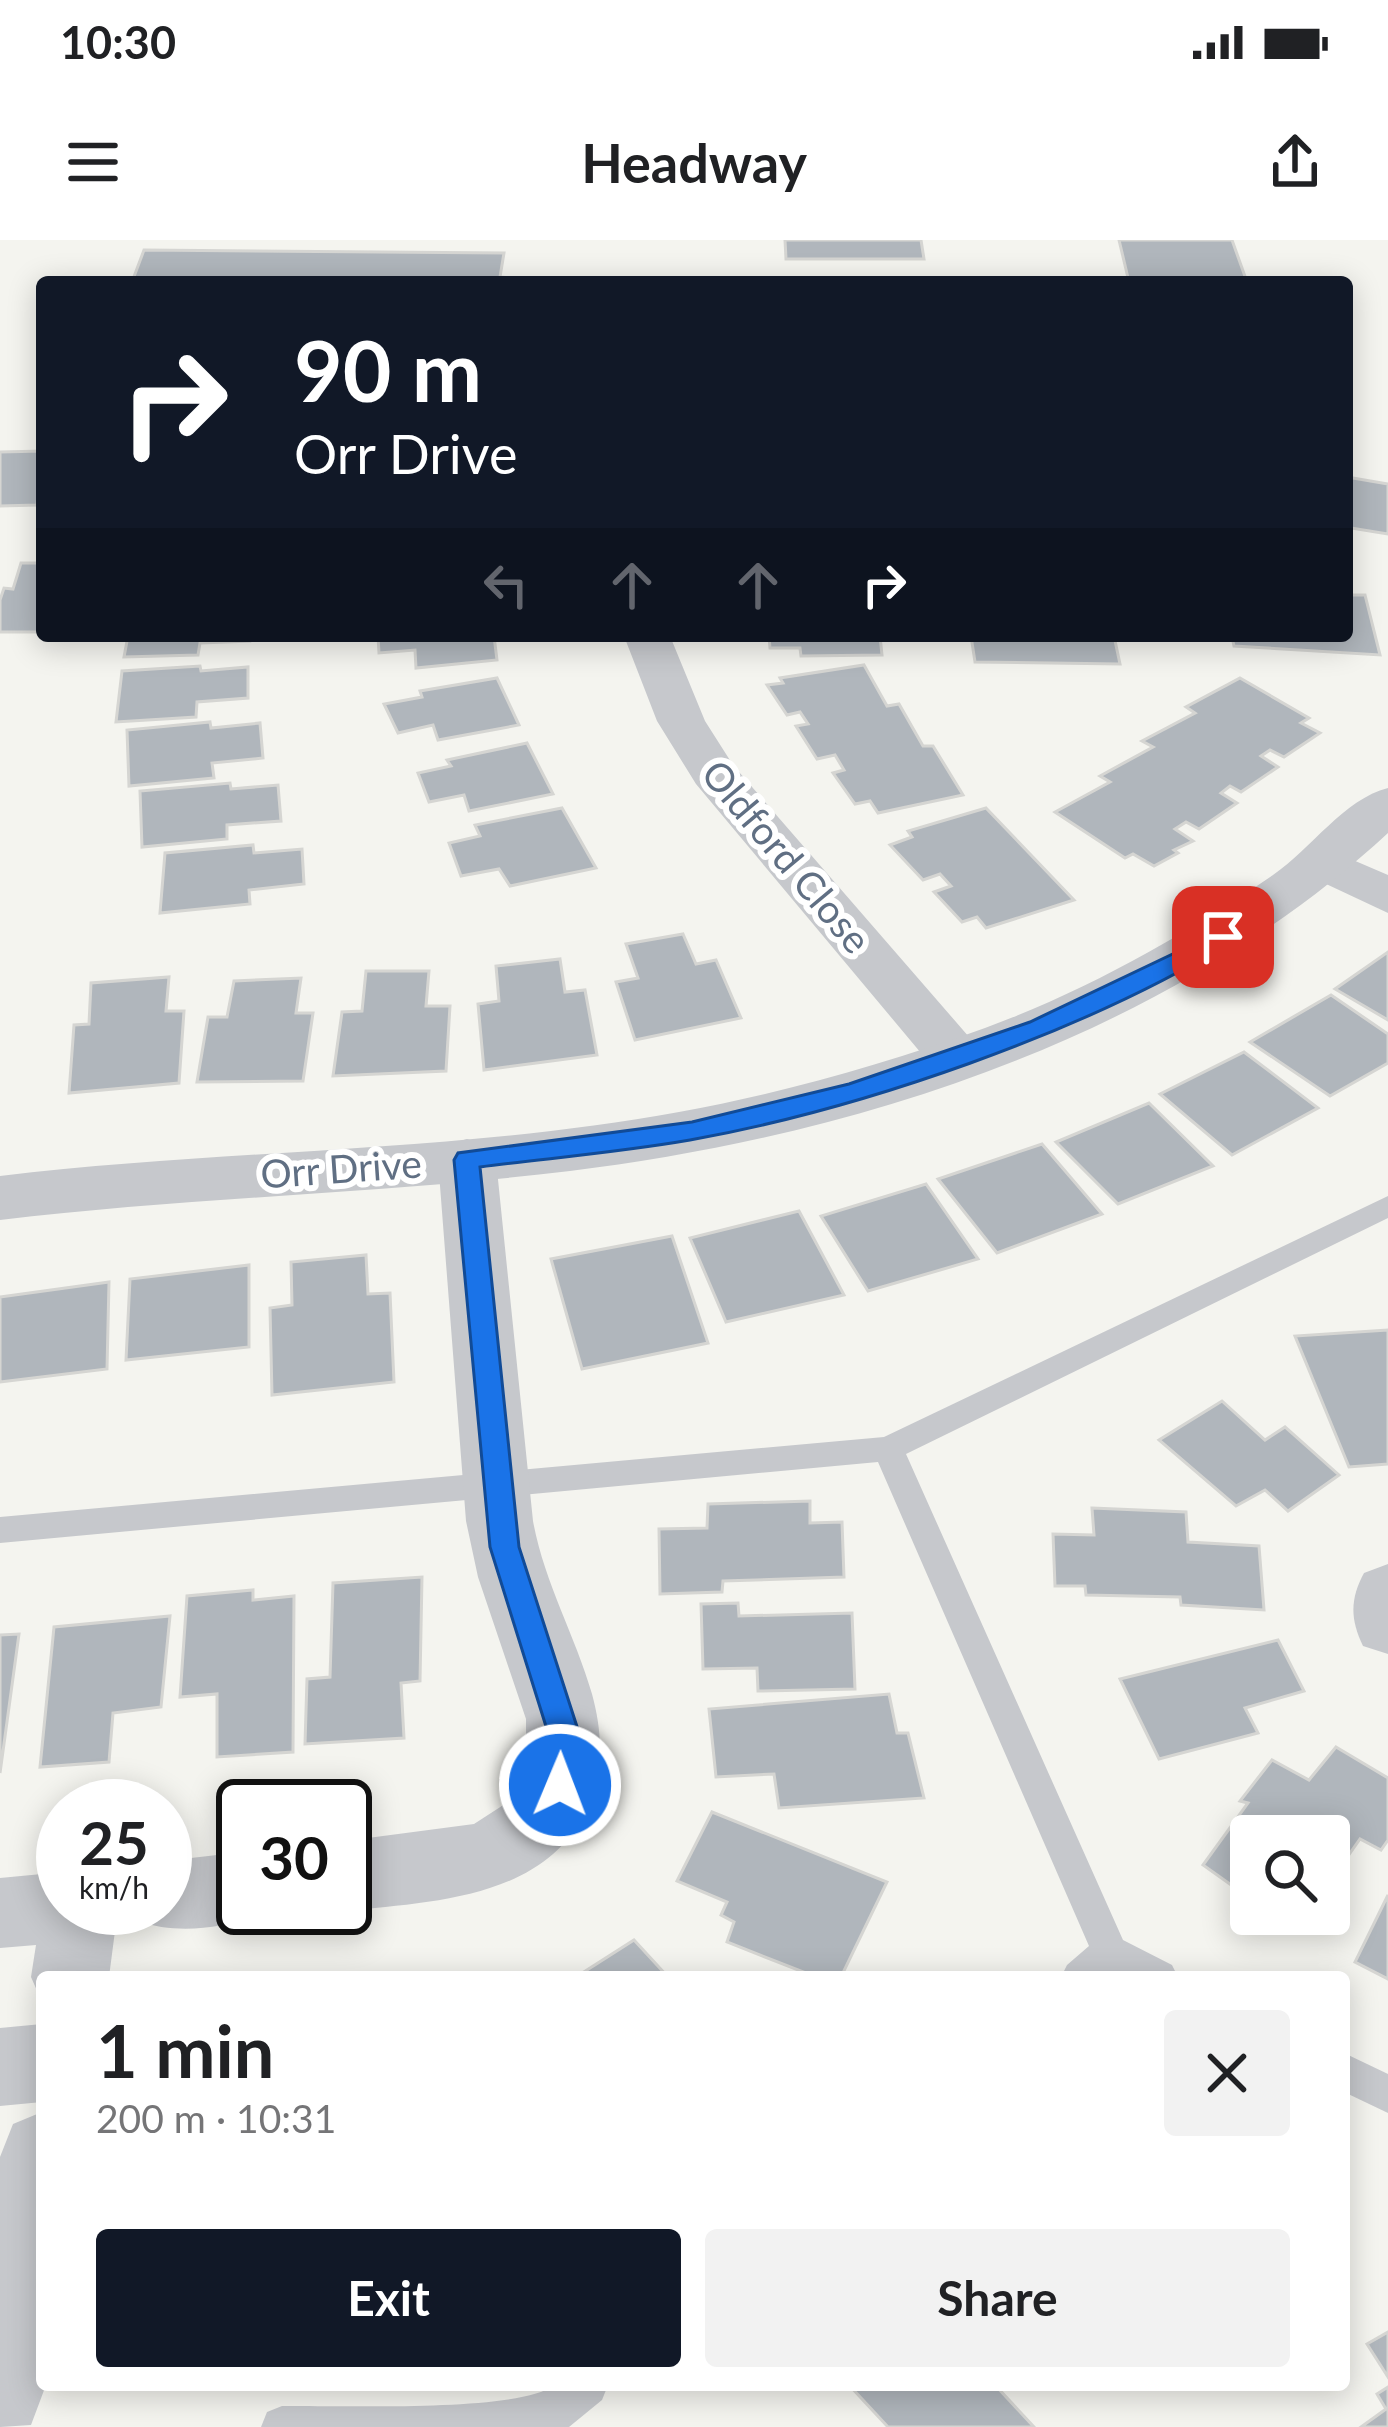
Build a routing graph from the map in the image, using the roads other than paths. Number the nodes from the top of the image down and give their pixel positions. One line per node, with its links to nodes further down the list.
1 (649, 642): 5 (street, Oldford Close)
2 (1388, 804): 3 (street, Orr Drive)
3 (1324, 864): 4 (street); 5 (street, Orr Drive)
4 (1388, 896)
5 (956, 1058): 6 (street, Orr Drive)
6 (467, 1160): 7 (street, Orr Drive); 10 (street)
7 (0, 1198)
8 (1388, 1206): 9 (lane)
9 (888, 1449): 10 (lane); 18 (lane)
10 (496, 1483): 11 (lane); 14 (street)
11 (0, 1530)
12 (1388, 1593): 13 (street)
13 (1388, 1625)
14 (372, 1873)
15 (36, 1910): 16 (street)
16 (0, 1913)
17 (76, 1935): 19 (street)
18 (1110, 1952): 20 (lane); 21 (lane)
19 (71, 1971)
20 (1087, 1971)
21 (1147, 1971)
22 (36, 2064): 23 (street)
23 (0, 2067)
24 (1350, 2075): 25 (lane)
25 (1388, 2094)
26 (36, 2187): 28 (street)
27 (581, 2391): 29 (lane)
28 (0, 2394)
29 (553, 2420): 30 (lane)
30 (282, 2427)

